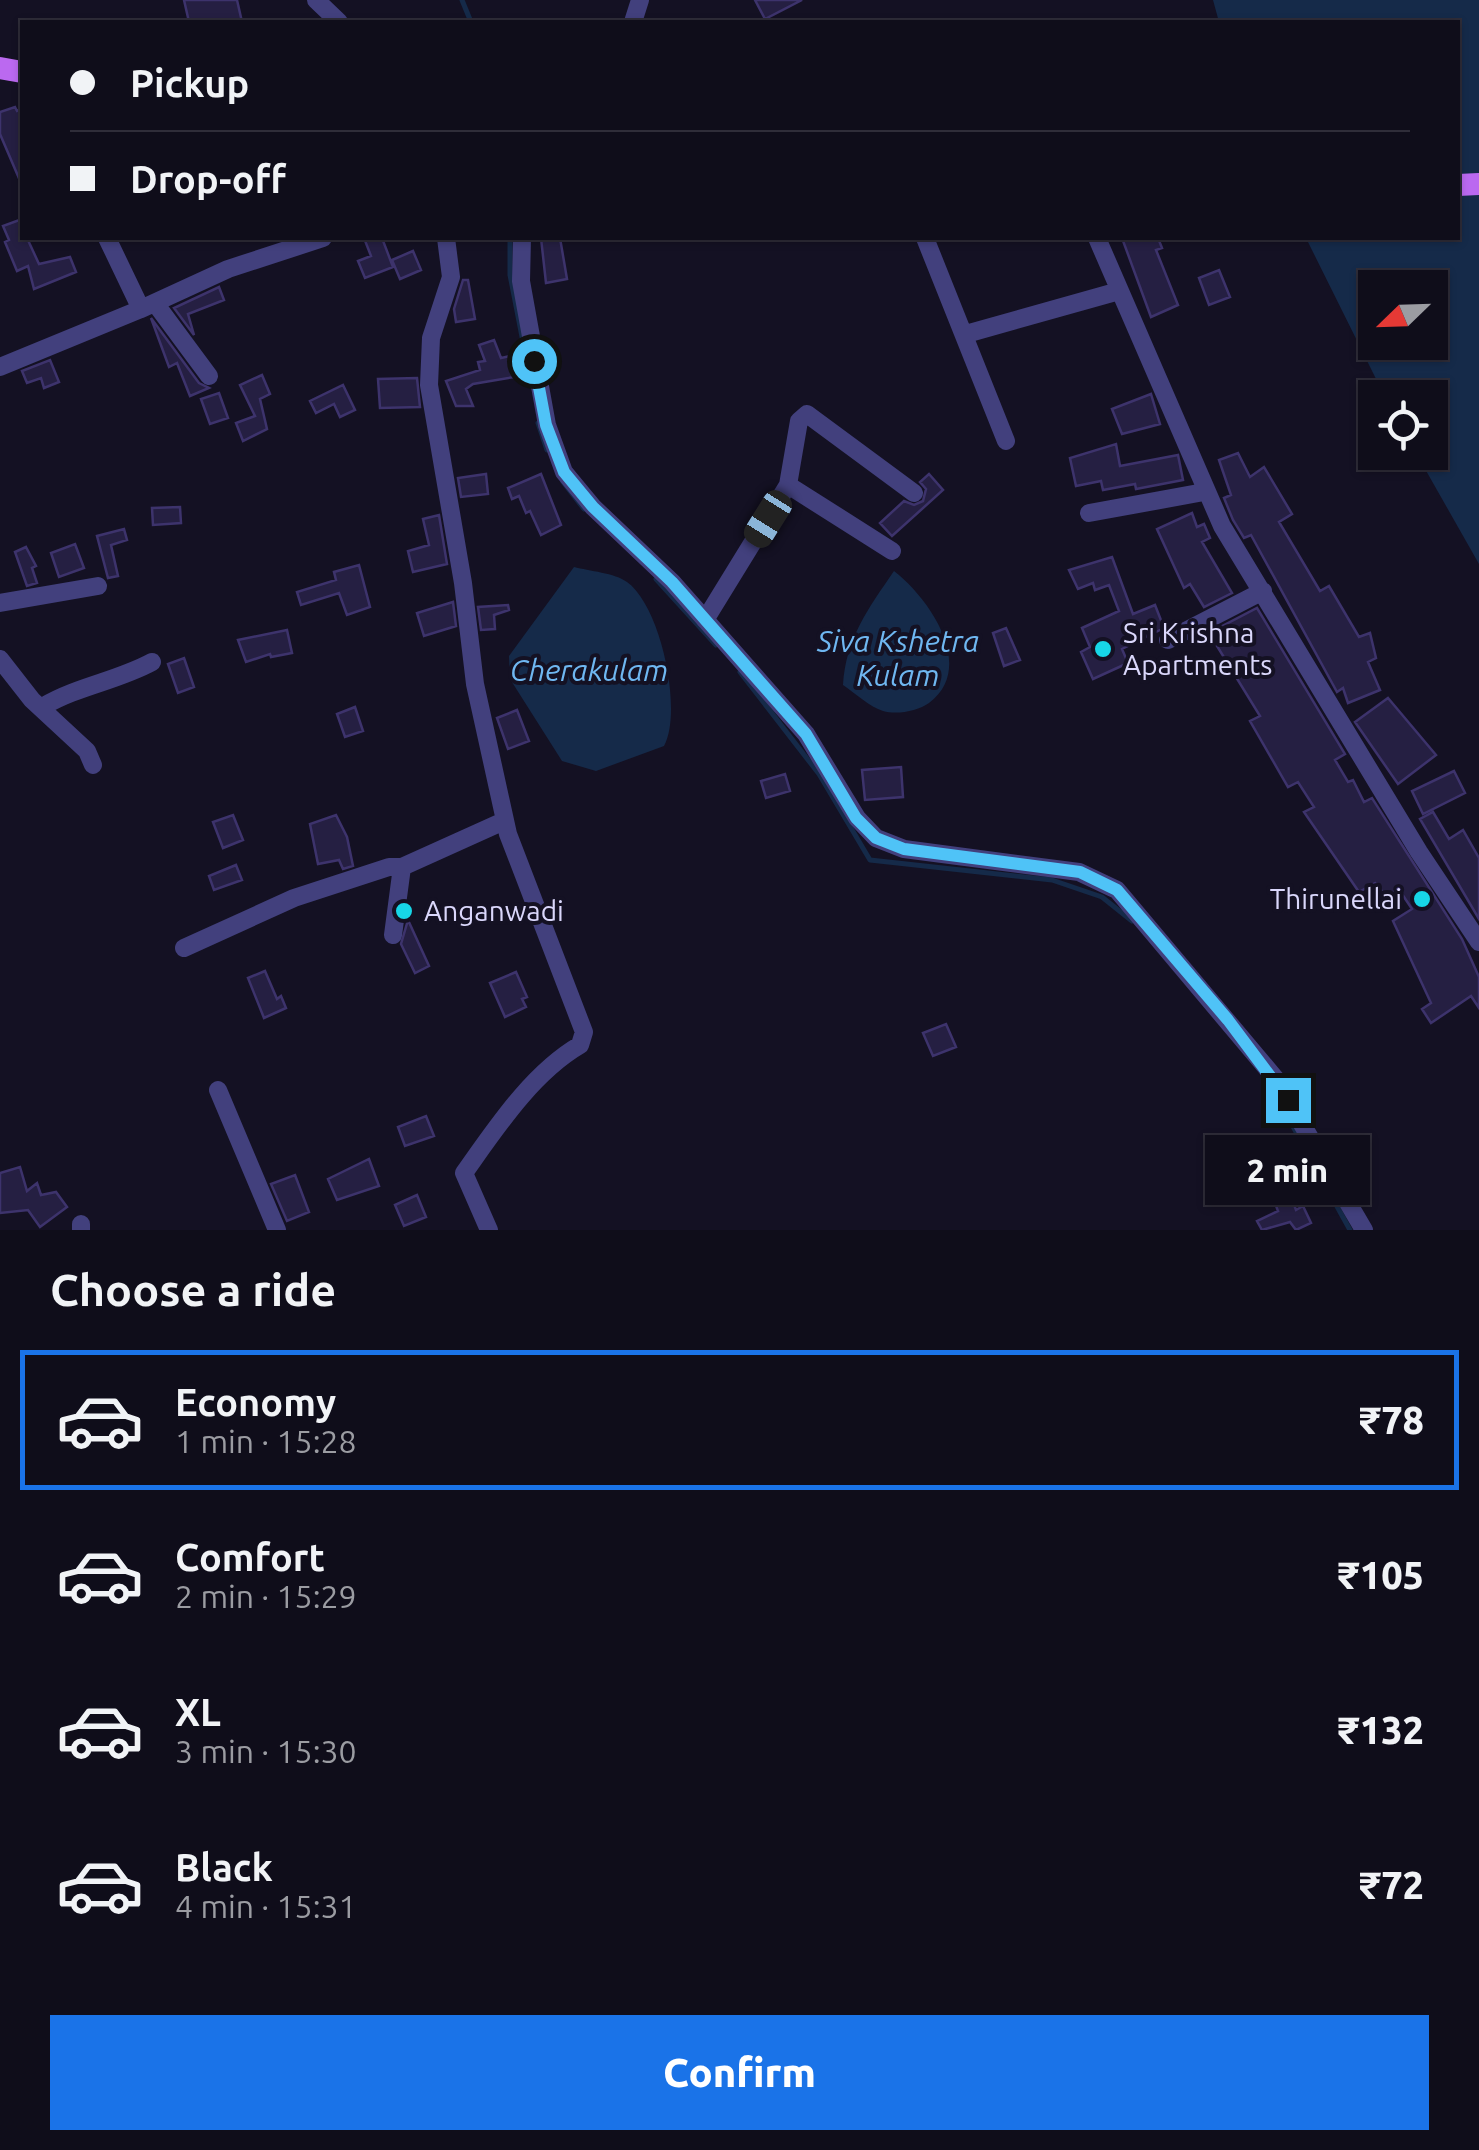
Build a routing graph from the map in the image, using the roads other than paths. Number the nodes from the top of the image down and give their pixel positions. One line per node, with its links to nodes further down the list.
1 (316, 0): 2 (street)
2 (337, 20)
3 (108, 240): 10 (street)
4 (317, 240): 10 (street)
5 (446, 240): 29 (street)
6 (522, 240): 23 (street)
7 (926, 240): 11 (street)
8 (1098, 240): 9 (street)
9 (1119, 291): 11 (street); 16 (street)
10 (148, 306): 12 (street); 13 (street)
11 (966, 334): 14 (street)
12 (2, 361)
13 (209, 376)
14 (1006, 441)
15 (788, 485): 17 (street); 19 (street); 23 (street)
16 (1204, 492): 18 (street); 21 (street)
17 (914, 494)
18 (1089, 512)
19 (892, 551)
20 (98, 586): 22 (street)
21 (1264, 592): 24 (street); 32 (street)
22 (0, 603)
23 (705, 620): 37 (street)
24 (1168, 640)
25 (0, 659): 27 (street)
26 (152, 662): 27 (street)
27 (44, 706): 28 (street)
28 (93, 765)
29 (504, 821): 30 (street); 36 (street)
30 (402, 867): 31 (street); 33 (street)
31 (393, 934)
32 (1479, 942)
33 (184, 948)
34 (218, 1090): 35 (street)
35 (277, 1230)
36 (490, 1230)
37 (1364, 1230)

